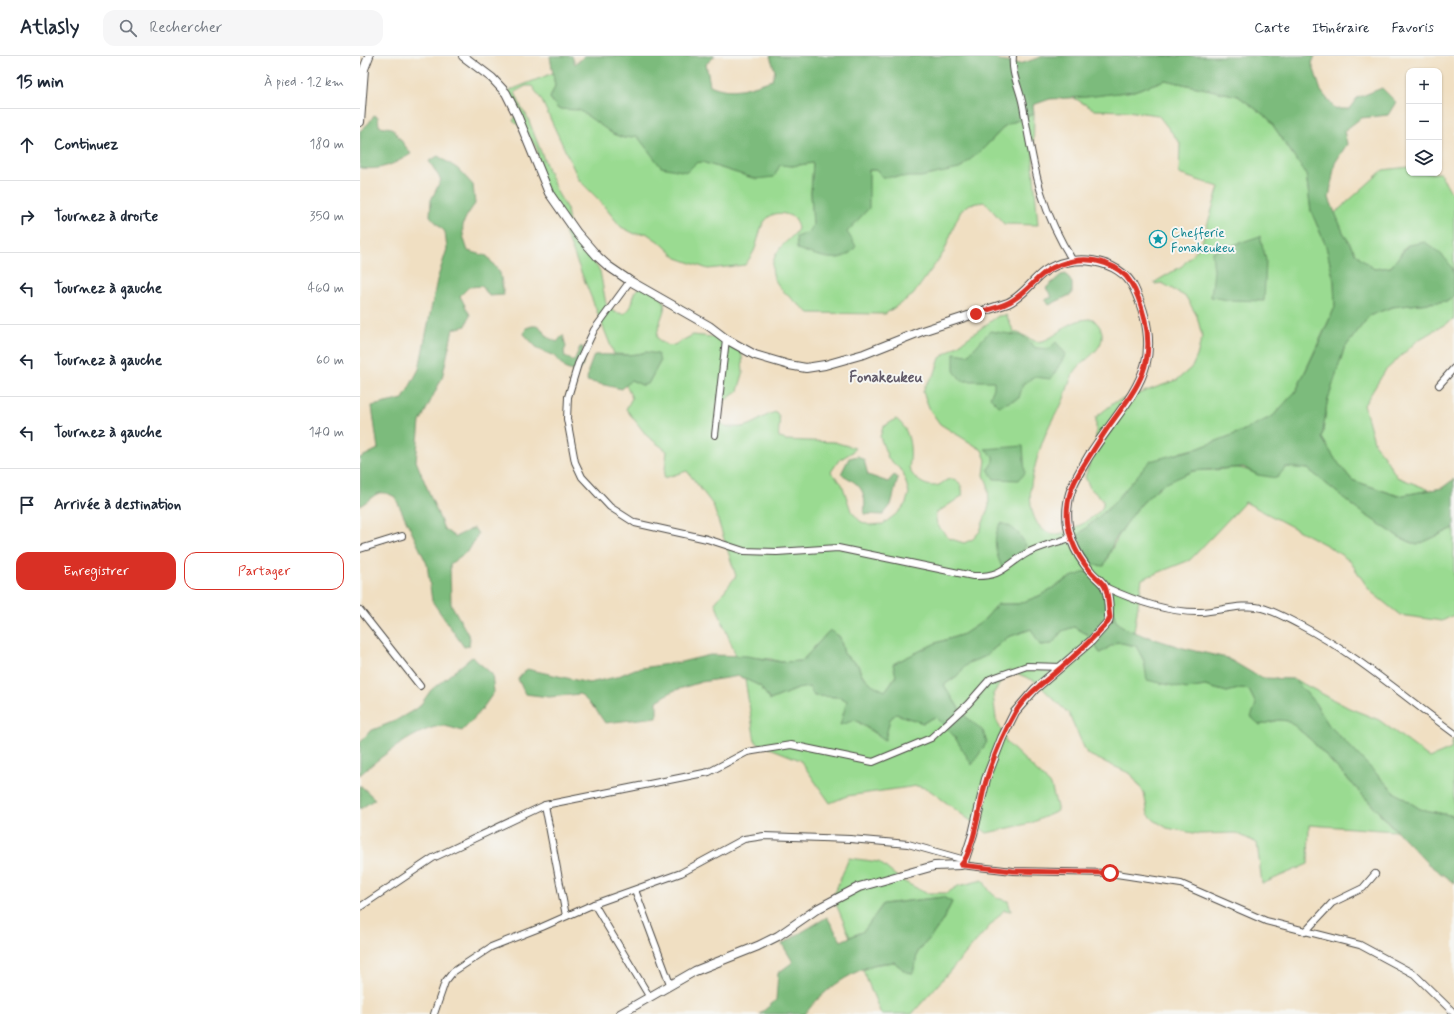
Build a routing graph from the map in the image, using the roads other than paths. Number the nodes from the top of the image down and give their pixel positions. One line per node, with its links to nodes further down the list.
1 (463, 56): 6 (street)
2 (1013, 56): 5 (street)
3 (367, 57): 4 (street)
4 (360, 122)
5 (1073, 261): 7 (street); 12 (street)
6 (630, 281): 7 (street); 12 (street)
7 (726, 339): 10 (street)
8 (1454, 368): 9 (street)
9 (1439, 385)
10 (715, 435)
11 (402, 536): 13 (street)
12 (1071, 538): 14 (street)
13 (360, 549)
14 (1105, 587): 16 (street); 18 (street)
15 (360, 610): 17 (street)
16 (1062, 667): 19 (street); 20 (street)
17 (420, 686)
18 (1454, 733)
19 (545, 805): 24 (street); 25 (street)
20 (963, 862): 22 (street); 26 (street); 27 (street)
21 (1375, 874): 26 (street)
22 (635, 890): 23 (street); 27 (street)
23 (594, 904): 25 (street); 28 (street)
24 (360, 907)
25 (566, 916): 30 (street)
26 (1304, 932): 29 (street)
27 (670, 984): 28 (street)
28 (649, 996): 31 (street)
29 (1454, 1013)
30 (434, 1014)
31 (620, 1014)

